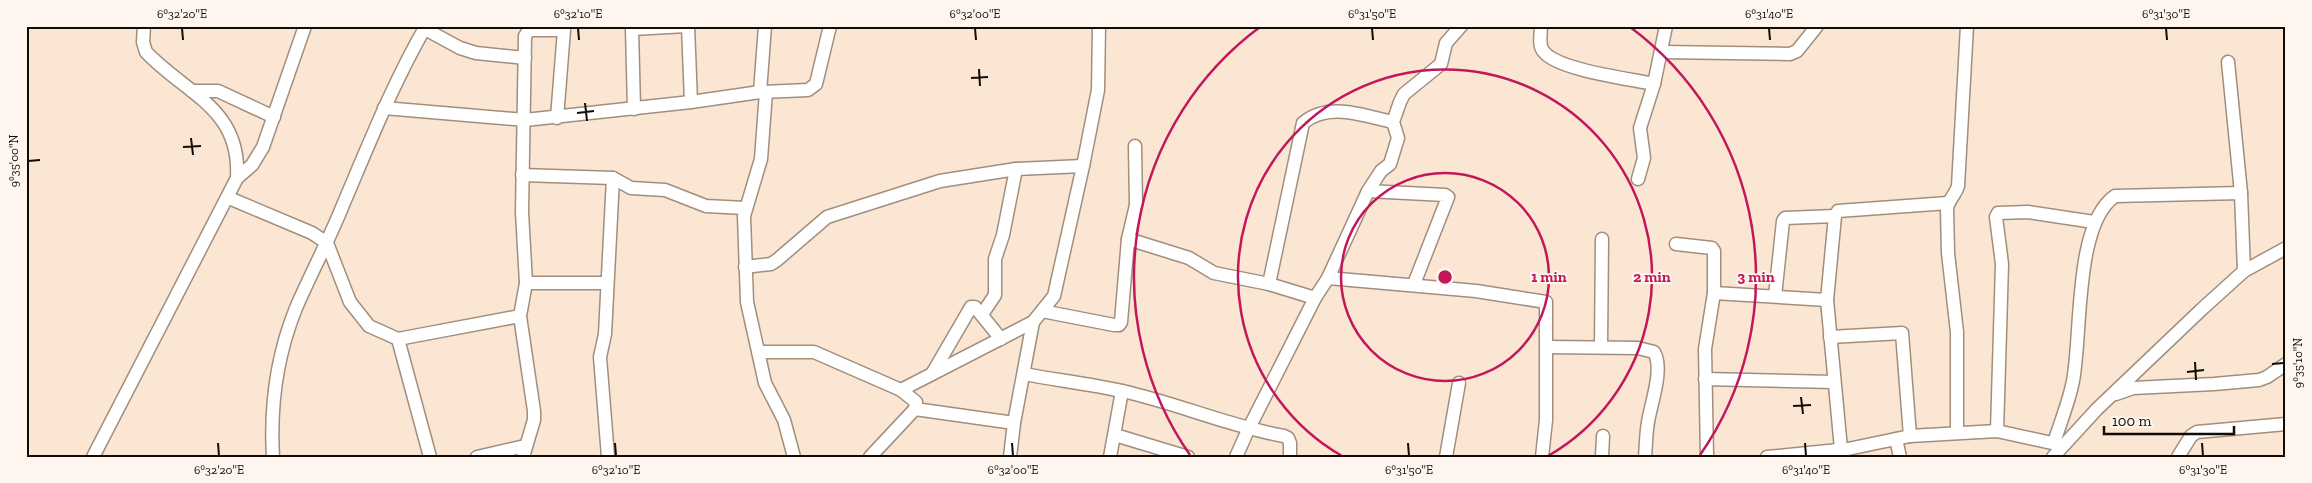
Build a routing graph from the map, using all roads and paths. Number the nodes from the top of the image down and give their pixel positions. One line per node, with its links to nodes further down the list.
1 (144, 26): 17 (street)
2 (305, 26): 22 (street)
3 (687, 26): 19 (street); 21 (street)
4 (765, 26): 18 (street)
5 (830, 26): 18 (street)
6 (1098, 26): 27 (street)
7 (1461, 26): 25 (street)
8 (1541, 26): 16 (street)
9 (1666, 26): 13 (street)
10 (1817, 26): 13 (street)
11 (1967, 26): 36 (street)
12 (425, 28): 14 (street); 20 (street)
13 (1662, 52): 16 (street)
14 (525, 58): 23 (street); 24 (street)
15 (2228, 62): 34 (street)
16 (1654, 84): 32 (street)
17 (192, 91): 22 (street); 30 (street)
18 (763, 92): 19 (street); 37 (street)
19 (691, 102): 21 (street)
20 (384, 108): 24 (street); 42 (street)
21 (634, 109): 23 (street)
22 (274, 117): 30 (street)
23 (557, 118): 24 (street)
24 (525, 120): 29 (street)
25 (1394, 122): 33 (street); 50 (street)
26 (1135, 146): 41 (street)
27 (1083, 166): 28 (street); 56 (street)
28 (1016, 169): 45 (street); 57 (street)
29 (522, 174): 31 (street); 49 (street)
30 (237, 178): 35 (street)
31 (613, 178): 37 (street); 48 (street)
32 (1638, 179)
33 (1368, 191): 47 (street); 51 (street)
34 (2241, 194): 39 (street); 46 (street)
35 (229, 198): 42 (street); 88 (street)
36 (1948, 203): 38 (street); 80 (street)
37 (745, 208): 45 (street)
38 (1835, 216): 53 (street); 55 (street)
39 (2094, 222): 79 (street); 85 (street)
40 (1602, 238): 63 (street)
41 (1128, 239): 50 (street); 56 (street)
42 (327, 243): 62 (street); 89 (street)
43 (1676, 244): 52 (street)
44 (2286, 248): 46 (street)
45 (745, 267): 65 (street)
46 (2244, 271): 74 (street)
47 (1328, 278): 51 (street); 54 (street)
48 (606, 283): 49 (street); 92 (street)
49 (526, 284): 58 (street)
50 (1269, 284): 54 (street)
51 (1414, 284): 64 (street)
52 (1714, 293): 53 (street); 69 (street)
53 (1775, 296): 55 (street)
54 (1315, 298): 78 (street)
55 (1827, 300): 60 (street)
56 (1042, 311): 59 (street)
57 (982, 313): 61 (street); 67 (street)
58 (520, 316): 62 (street); 86 (street)
59 (1033, 322): 61 (street); 68 (street)
60 (1830, 337): 70 (street); 83 (street)
61 (1001, 338): 67 (street)
62 (398, 339): 90 (street)
63 (1601, 346): 64 (street); 103 (street)
64 (1547, 347): 101 (street)
65 (760, 352): 72 (street); 93 (street)
66 (2286, 364): 74 (street)
67 (932, 374): 72 (street)
68 (1024, 374): 73 (street); 76 (street)
69 (1705, 379): 70 (street); 104 (street)
70 (1834, 382): 87 (street)
71 (1459, 383): 100 (street)
72 (901, 390): 75 (street)
73 (1122, 391): 78 (street); 81 (street)
74 (2109, 397): 85 (street)
75 (915, 409): 76 (street); 94 (street)
76 (1014, 423): 95 (street)
77 (2286, 424): 108 (street)
78 (1248, 430): 98 (street); 99 (street)
79 (1997, 431): 80 (street); 85 (street)
80 (1957, 433): 83 (street)
81 (1114, 435): 96 (street); 97 (street)
82 (1603, 436): 102 (street)
83 (1910, 436): 84 (street)
84 (1896, 439): 87 (street); 106 (street)
85 (2058, 444): 107 (street)
86 (524, 452): 91 (street)
87 (1846, 452): 105 (street)
88 (93, 457)
89 (274, 457)
90 (430, 457)
91 (477, 457)
92 (608, 457)
93 (794, 457)
94 (870, 457)
95 (1010, 457)
96 (1110, 457)
97 (1188, 457)
98 (1236, 457)
99 (1290, 457)
100 (1446, 457)
101 (1542, 457)
102 (1602, 457)
103 (1645, 457)
104 (1707, 457)
105 (1767, 457)
106 (1900, 457)
107 (2053, 457)
108 (2178, 457)

